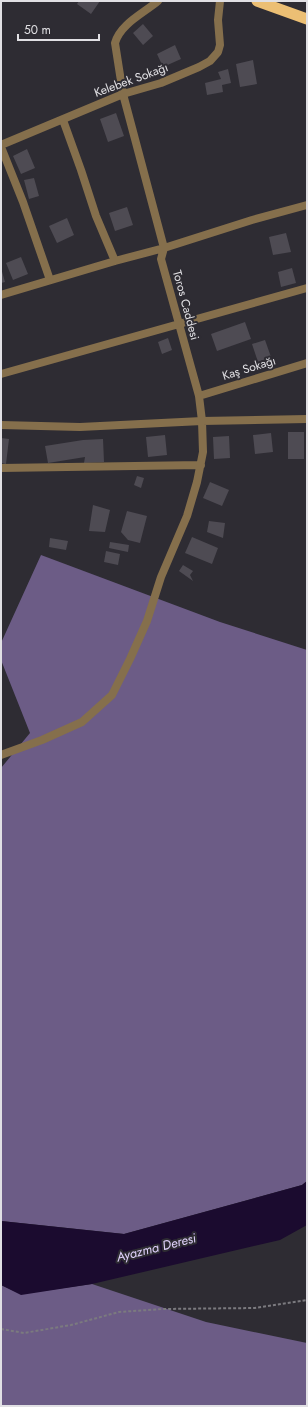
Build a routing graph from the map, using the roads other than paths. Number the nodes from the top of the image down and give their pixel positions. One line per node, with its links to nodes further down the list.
1 (158, 1): 5 (street, Toros Caddesi)
2 (220, 1): 5 (street, Kelebek Sokağı)
3 (256, 1): 4 (highway)
4 (307, 18)
5 (124, 94): 6 (street, Kelebek Sokağı); 9 (street, Toros Caddesi)
6 (63, 120): 7 (street, Kelebek Sokağı); 10 (street)
7 (1, 146): 11 (street)
8 (307, 205): 9 (street)
9 (164, 248): 10 (street); 14 (street, Toros Caddesi)
10 (115, 261): 11 (street)
11 (50, 280): 13 (street)
12 (307, 288): 14 (street)
13 (1, 295)
14 (178, 324): 16 (street); 17 (street, Toros Caddesi)
15 (307, 363): 17 (street, Kaş Sokağı)
16 (1, 374)
17 (198, 396): 19 (street, Toros Caddesi)
18 (307, 419): 19 (street)
19 (202, 421): 20 (street); 21 (street, Toros Caddesi)
20 (1, 426)
21 (201, 464): 22 (street); 23 (street, Toros Caddesi)
22 (1, 468)
23 (1, 755)

